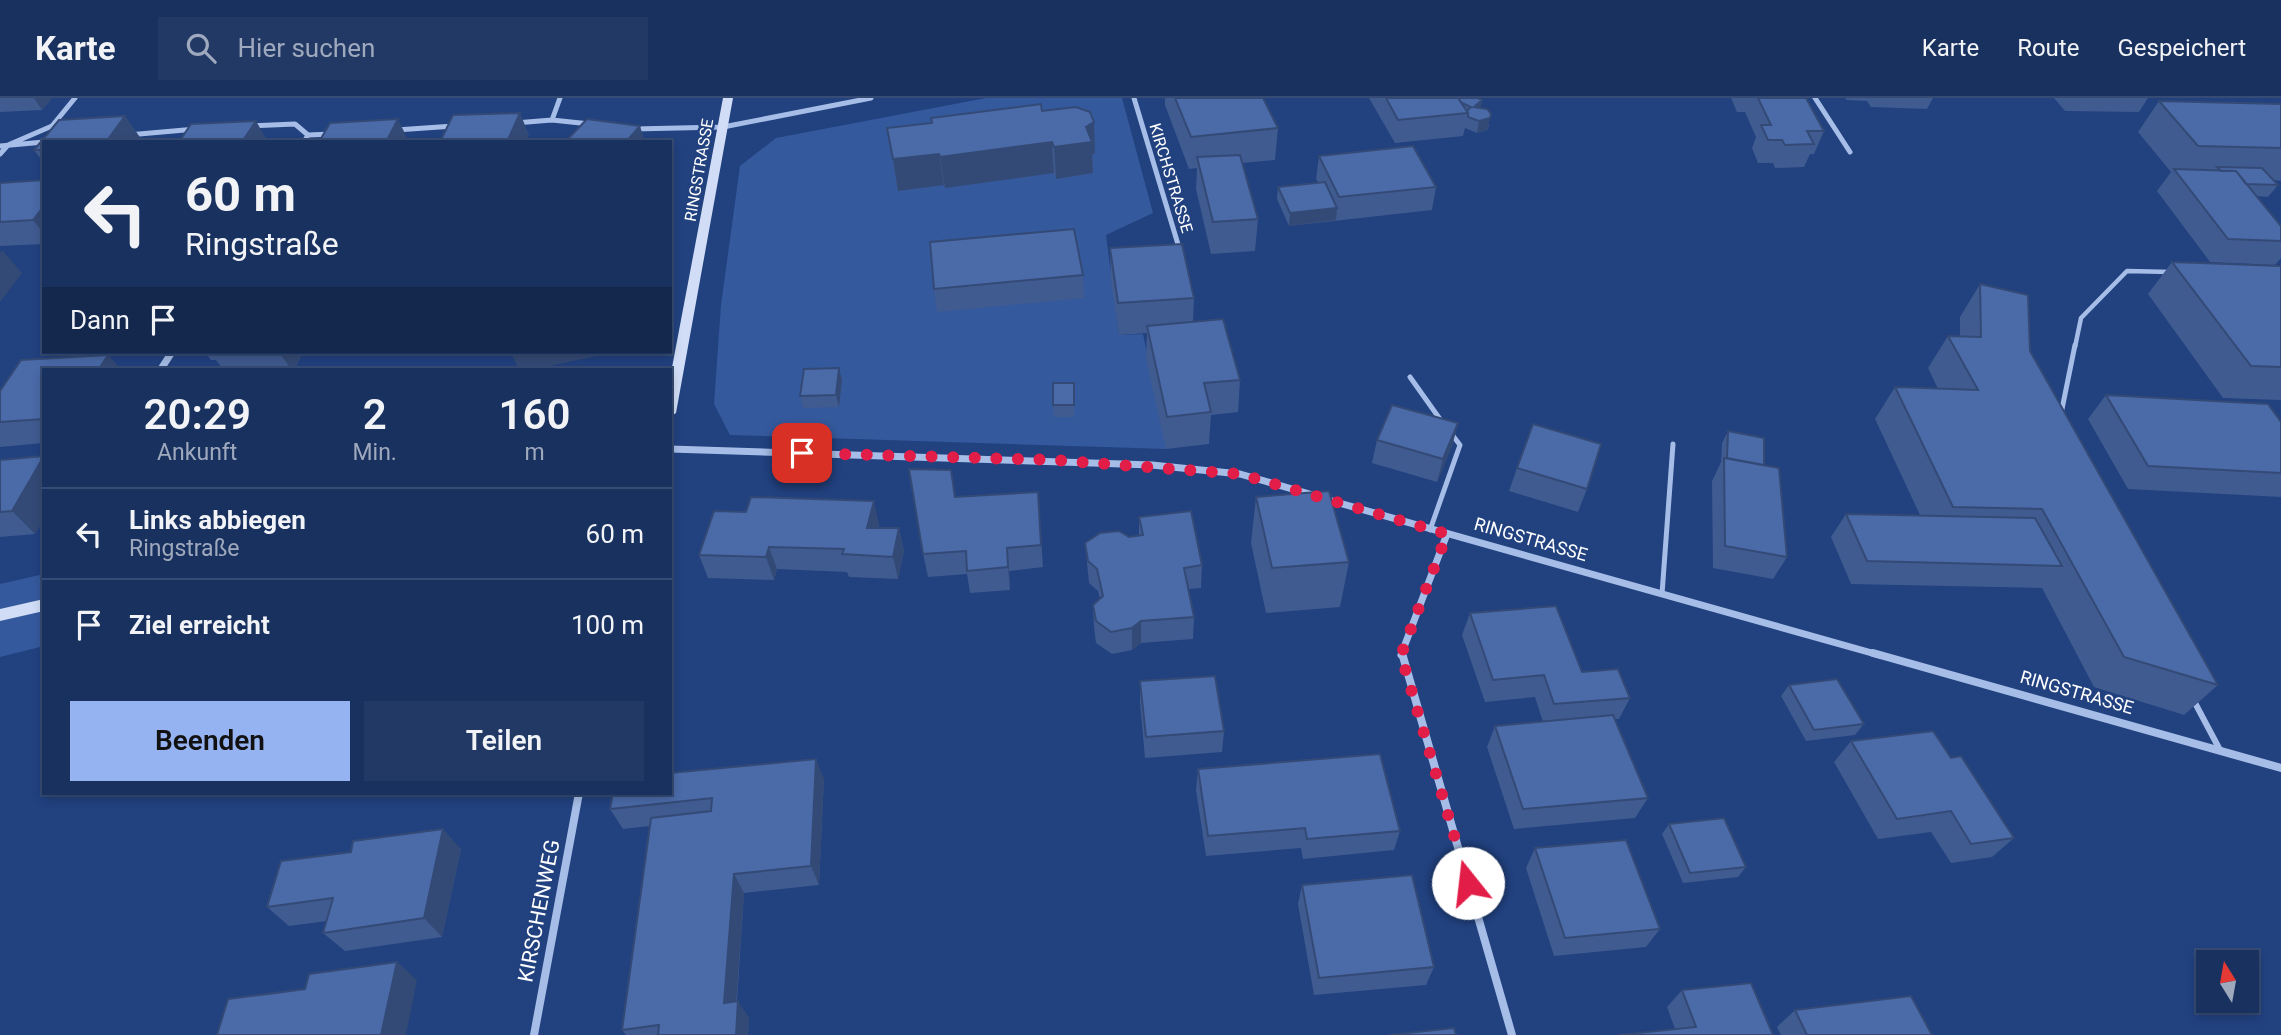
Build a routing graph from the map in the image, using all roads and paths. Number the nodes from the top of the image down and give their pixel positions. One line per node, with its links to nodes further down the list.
1 (75, 98): 21 (street)
2 (560, 98): 7 (street)
3 (728, 98): 12 (street, RINGSTRASSE)
4 (871, 98): 12 (street)
5 (1134, 98): 25 (street, KIRCHSTRASSE)
6 (1815, 98): 23 (street)
7 (552, 120): 8 (street); 9 (street)
8 (511, 123)
9 (592, 124)
10 (457, 126): 15 (street)
11 (242, 127): 18 (street)
12 (722, 127): 14 (street); 28 (street, RINGSTRASSE)
13 (203, 129): 17 (street)
14 (631, 129)
15 (389, 130)
16 (335, 134): 18 (street)
17 (124, 135)
18 (308, 135): 19 (street)
19 (305, 140)
20 (42, 142): 21 (street)
21 (8, 145): 22 (street); 24 (street)
22 (0, 146)
23 (1850, 152)
24 (0, 154)
25 (1181, 253)
26 (2183, 272): 29 (lane)
27 (1410, 377): 32 (lane)
28 (672, 402)
29 (2059, 425)
30 (1673, 444): 34 (lane)
31 (672, 449): 32 (street, RINGSTRASSE)
32 (1430, 530): 33 (street, RINGSTRASSE)
33 (1447, 534): 34 (street, RINGSTRASSE); 42 (street)
34 (1662, 594): 38 (street, RINGSTRASSE)
35 (42, 605): 36 (street)
36 (0, 615)
37 (2189, 690): 38 (lane)
38 (2220, 750): 39 (street, RINGSTRASSE)
39 (2281, 768)
40 (579, 795): 41 (street, KIRSCHENWEG)
41 (534, 1035)
42 (1512, 1035)

